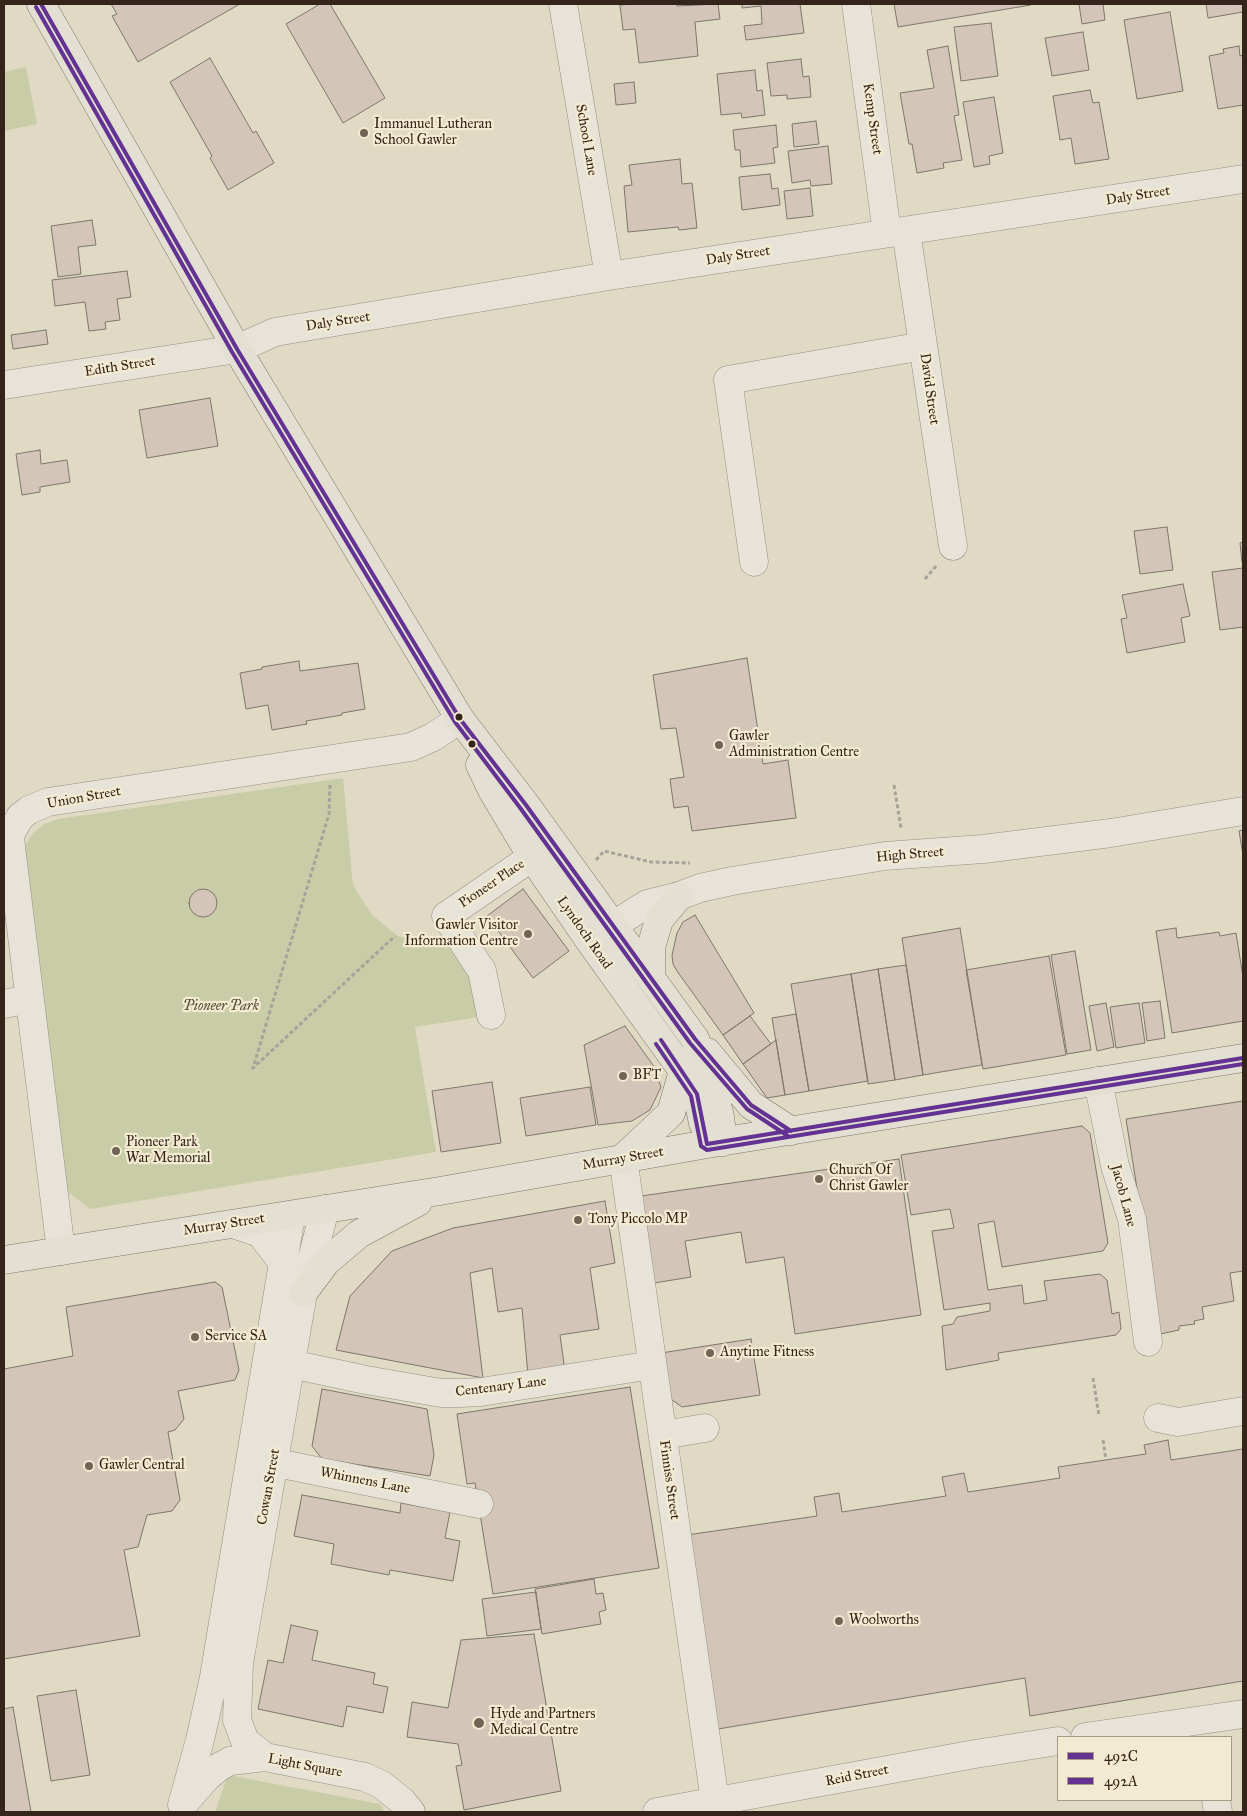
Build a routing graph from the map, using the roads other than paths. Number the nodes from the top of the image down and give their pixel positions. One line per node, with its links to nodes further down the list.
1 (41, 4): 8 (main road, Lyndoch Road)
2 (563, 4): 6 (street, School Lane)
3 (856, 4): 5 (street, Kemp Street)
4 (1243, 179): 5 (street, Daly Street)
5 (897, 232): 6 (street, Daly Street); 7 (street, David Street)
6 (609, 276): 8 (street, Daly Street)
7 (923, 346): 10 (street, David Street); 11 (street)
8 (237, 350): 9 (street, Edith Street); 12 (main road, Lyndoch Road)
9 (4, 385)
10 (953, 546)
11 (754, 562)
12 (460, 719): 14 (main road, Lyndoch Road); 16 (main road, Lyndoch Road); 19 (street, Union Street)
13 (1243, 811): 15 (street, High Street)
14 (532, 857): 17 (main road, Lyndoch Road); 20 (street, Pioneer Place)
15 (679, 896): 16 (street, High Street); 18 (main road)
16 (614, 925): 17 (street, High Street); 18 (main road, Lyndoch Road)
17 (589, 940): 23 (main road, Lyndoch Road)
18 (651, 978): 21 (main road, Lyndoch Road)
19 (17, 1002): 32 (street, Union Street)
20 (491, 1015)
21 (695, 1038): 25 (main road); 26 (main road, Lyndoch Road)
22 (1243, 1058): 24 (main road, Murray Street)
23 (683, 1071): 26 (main road, Lyndoch Road); 27 (main road)
24 (1098, 1080): 25 (main road, Murray Street); 36 (street, Jacob Lane)
25 (791, 1131): 26 (main road, Murray Street)
26 (715, 1143): 27 (main road, Murray Street)
27 (623, 1158): 28 (main road, Murray Street); 38 (street, Finniss Street)
28 (440, 1191): 29 (main road, Murray Street); 35 (main road)
29 (326, 1209): 30 (main road, Murray Street); 35 (street, Cowan Street)
30 (291, 1215): 31 (main road, Murray Street); 34 (street, Cowan Street)
31 (233, 1224): 32 (main road, Murray Street); 34 (street)
32 (61, 1251): 33 (main road, Murray Street)
33 (4, 1260)
34 (283, 1263): 43 (street, Cowan Street)
35 (303, 1293): 37 (street, Cowan Street)
36 (1148, 1342)
37 (291, 1364): 38 (street, Centenary Lane); 43 (street, Cowan Street)
38 (652, 1365): 42 (street, Finniss Street)
39 (1243, 1412): 40 (street)
40 (1158, 1418)
41 (705, 1428): 42 (street)
42 (663, 1435): 50 (street, Finniss Street)
43 (262, 1460): 44 (street, Whinnens Lane); 49 (street, Cowan Street); 52 (street, Cowan Street)
44 (479, 1504)
45 (1243, 1714): 46 (street)
46 (1204, 1728): 47 (street)
47 (1098, 1736)
48 (1057, 1741): 51 (street, Reid Street)
49 (265, 1757): 52 (street, Light Square); 53 (street, Light Square)
50 (715, 1801): 51 (street, Reid Street); 54 (street, Reid Street)
51 (746, 1805)
52 (181, 1809)
53 (411, 1812)
54 (657, 1812)

